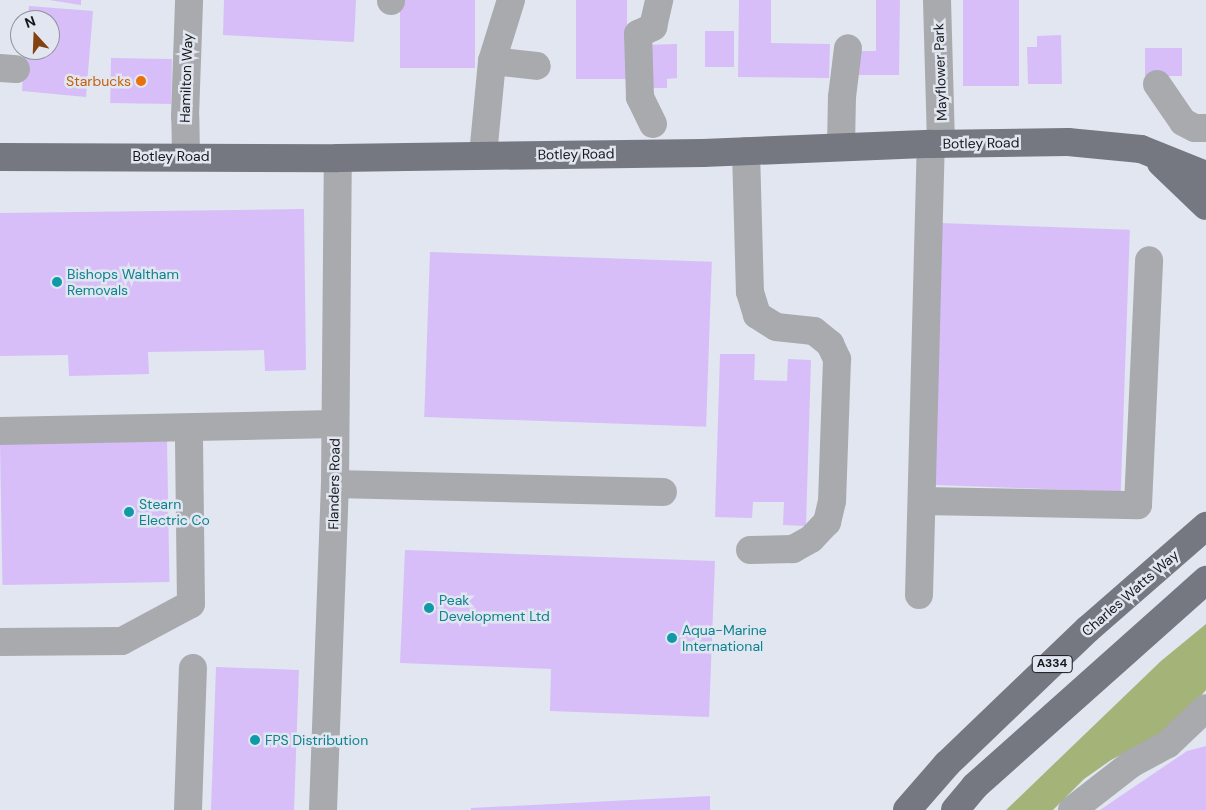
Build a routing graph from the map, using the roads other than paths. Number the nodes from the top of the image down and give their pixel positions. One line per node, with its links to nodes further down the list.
1 (189, 0): 18 (street, Hamilton Way)
2 (511, 0): 6 (street)
3 (659, 0): 10 (street)
4 (937, 0): 12 (street, Mayflower Park)
5 (848, 48): 13 (street)
6 (492, 61): 7 (street); 17 (street)
7 (537, 66)
8 (1158, 84): 11 (street)
9 (655, 94): 10 (street)
10 (653, 124): 15 (street)
11 (1206, 128)
12 (936, 144): 13 (main road, Botley Road); 16 (main road, Botley Road); 29 (street, Mayflower Park)
13 (841, 147): 14 (main road, Botley Road)
14 (746, 151): 15 (main road, Botley Road); 31 (street)
15 (650, 153): 17 (main road, Botley Road)
16 (1150, 154): 21 (main road, Botley Road); 22 (main road, Botley Road)
17 (483, 155): 20 (main road, Botley Road)
18 (186, 156): 19 (main road, Botley Road); 20 (main road, Botley Road)
19 (0, 157)
20 (338, 158): 24 (street, Flanders Road)
21 (1206, 176)
22 (1206, 206)
23 (1149, 260): 29 (street)
24 (334, 424): 25 (street); 27 (street, Flanders Road)
25 (189, 428): 26 (street); 34 (street)
26 (0, 431)
27 (335, 484): 28 (street); 38 (street, Flanders Road)
28 (663, 492)
29 (922, 501): 33 (street, Mayflower Park)
30 (1206, 526): 39 (main road, Charles Watts Way / A334)
31 (750, 550)
32 (1206, 580): 40 (main road, A334)
33 (919, 595)
34 (0, 642)
35 (194, 668): 37 (street)
36 (1206, 708): 41 (street)
37 (188, 810)
38 (323, 810)
39 (907, 810)
40 (955, 810)
41 (1072, 810)

